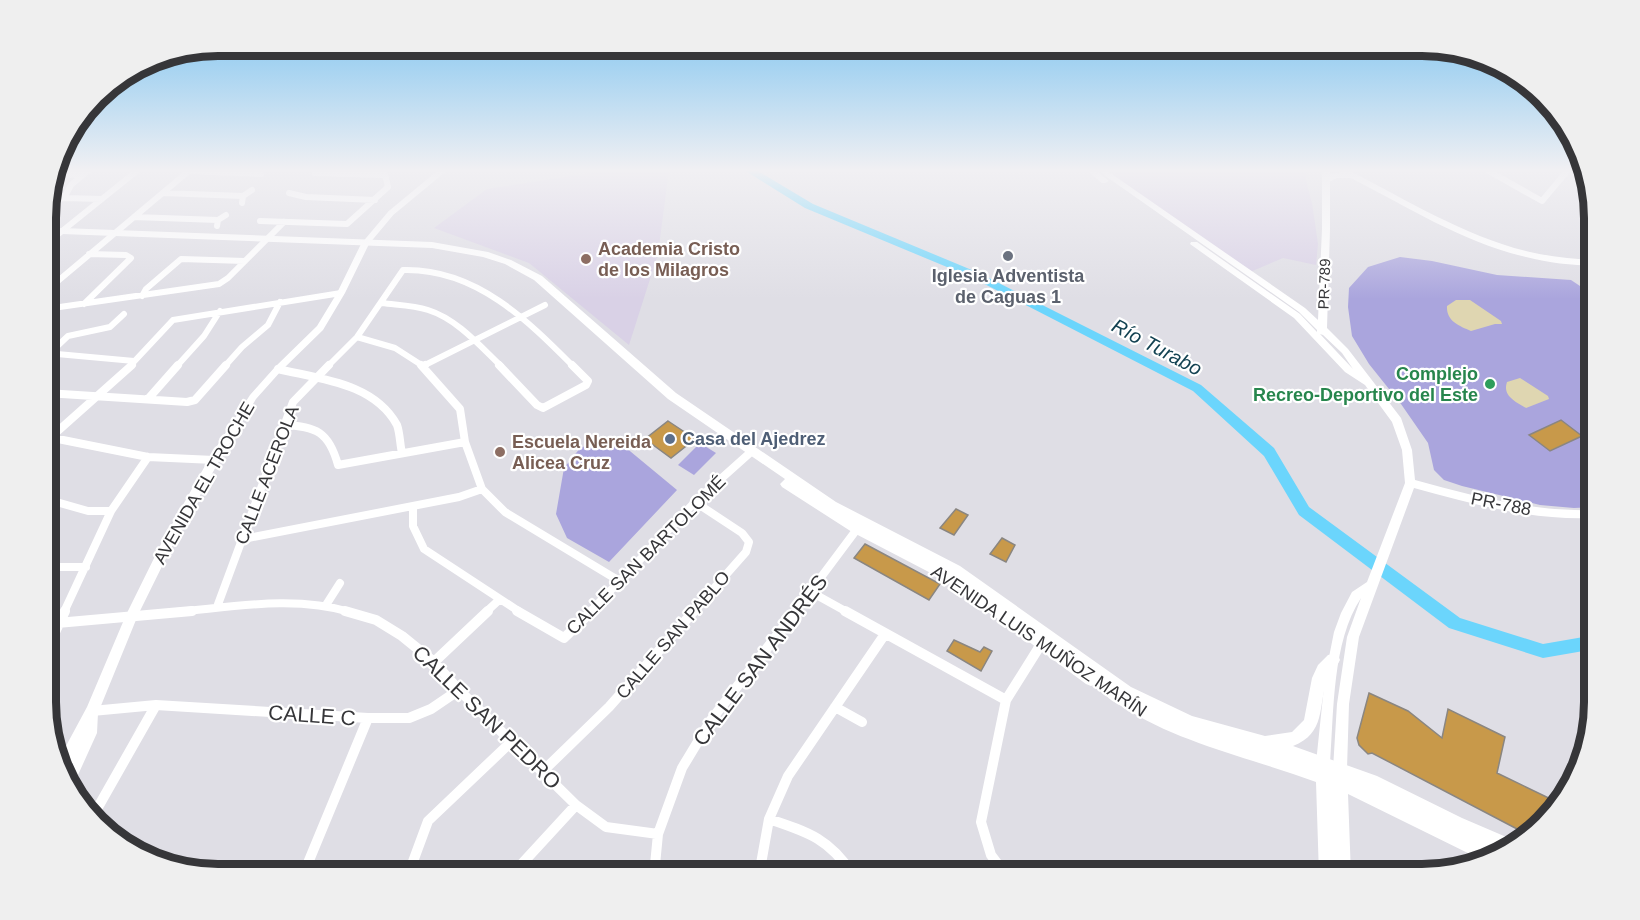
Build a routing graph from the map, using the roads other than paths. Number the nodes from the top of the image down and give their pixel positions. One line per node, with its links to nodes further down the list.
1 (82, 213): 14 (street)
2 (139, 213): 11 (street)
3 (360, 213): 13 (street)
4 (392, 213): 19 (street, AVENIDA EL TROCHE)
5 (1154, 213): 15 (main road)
6 (1158, 213): 15 (main road)
7 (1325, 213): 35 (main road, PR-789 / PR-789)
8 (1432, 213): 23 (main road)
9 (1434, 213): 21 (main road)
10 (226, 215): 11 (street)
11 (134, 217): 17 (street)
12 (260, 221): 13 (street)
13 (284, 222): 18 (street)
14 (56, 231)
15 (1183, 232): 24 (main road); 33 (main road)
16 (56, 233): 17 (main road, AVENIDA LUIS MUÑOZ MARÍN)
17 (111, 236): 18 (main road, AVENIDA LUIS MUÑOZ MARÍN); 20 (street)
18 (264, 242): 19 (main road, AVENIDA LUIS MUÑOZ MARÍN); 22 (street)
19 (364, 245): 26 (main road, AVENIDA EL TROCHE); 59 (main road, AVENIDA LUIS MUÑOZ MARÍN)
20 (89, 254): 25 (street); 30 (street)
21 (1584, 254)
22 (245, 261): 27 (street); 27 (street)
23 (1584, 262)
24 (1245, 280): 39 (main road); 45 (main road)
25 (56, 282)
26 (341, 293): 28 (street); 48 (main road, AVENIDA EL TROCHE)
27 (142, 296): 30 (street)
28 (280, 302): 34 (street); 53 (street)
29 (382, 303): 37 (street, CALLE ACEROLA); 40 (street, CALLE ACEROLA); 42 (street)
30 (84, 304): 32 (street)
31 (545, 305): 37 (street)
32 (56, 308)
33 (1302, 310): 35 (main road); 39 (main road)
34 (220, 311): 46 (street); 53 (street)
35 (1323, 311): 39 (main road, PR-789 / PR-789)
36 (123, 314): 38 (street)
37 (522, 317): 42 (street); 42 (street)
38 (110, 327): 41 (street); 43 (street)
39 (1322, 327): 45 (main road); 50 (main road)
40 (357, 337): 47 (street); 49 (street, CALLE ACEROLA)
41 (100, 338)
42 (473, 340): 47 (street)
43 (56, 346)
44 (56, 354): 46 (street)
45 (1340, 360): 50 (main road)
46 (134, 361): 52 (street)
47 (423, 366): 57 (street)
48 (278, 369): 49 (street); 61 (main road, AVENIDA EL TROCHE)
49 (315, 378): 54 (street, CALLE ACEROLA); 58 (street)
50 (1368, 384): 62 (main road)
51 (56, 393): 52 (street)
52 (98, 395): 53 (street); 55 (street)
53 (148, 399)
54 (283, 425): 58 (street); 70 (street, CALLE ACEROLA)
55 (56, 430)
56 (56, 439): 60 (street)
57 (465, 442): 58 (street); 63 (street)
58 (402, 453)
59 (749, 454): 65 (street, CALLE SAN BARTOLOMÉ); 69 (main road, AVENIDA LUIS MUÑOZ MARÍN)
60 (147, 457): 61 (street); 67 (street)
61 (214, 460): 80 (main road, AVENIDA EL TROCHE)
62 (1410, 483): 68 (main road, PR-788 / PR-788); 75 (main road)
63 (482, 489): 66 (street); 73 (street)
64 (56, 502): 67 (street)
65 (695, 502): 73 (street, CALLE SAN BARTOLOMÉ); 98 (street, CALLE SAN PABLO)
66 (413, 506): 70 (street); 77 (street, CALLE SAN BARTOLOMÉ)
67 (111, 511): 72 (street)
68 (1584, 514)
69 (860, 525): 76 (street, CALLE SAN ANDRÉS); 85 (main road, AVENIDA LUIS MUÑOZ MARÍN)
70 (243, 539): 79 (street, CALLE ACEROLA)
71 (56, 567): 72 (street)
72 (86, 567): 82 (street)
73 (621, 582): 77 (street, CALLE SAN BARTOLOMÉ)
74 (340, 583): 78 (street)
75 (1371, 586): 86 (main road); 100 (main road)
76 (811, 592): 84 (street); 104 (street, CALLE SAN ANDRÉS)
77 (499, 600): 87 (street)
78 (326, 605): 79 (street, CALLE SAN PEDRO); 87 (street, CALLE SAN PEDRO)
79 (217, 607): 80 (street, CALLE SAN PEDRO)
80 (132, 615): 82 (street, CALLE SAN PEDRO); 92 (main road, AVENIDA EL TROCHE)
81 (56, 624): 82 (street, CALLE SAN PEDRO)
82 (60, 624): 83 (street)
83 (56, 632)
84 (885, 634): 89 (street); 91 (street)
85 (1044, 640): 89 (street); 96 (main road, AVENIDA LUIS MUÑOZ MARÍN); 100 (main road, AVENIDA LUIS MUÑOZ MARÍN)
86 (1333, 660): 96 (main road); 100 (main road)
87 (434, 662): 88 (street, CALLE SAN PEDRO)
88 (459, 690): 93 (street, CALLE C); 95 (street, CALLE SAN PEDRO)
89 (1006, 700): 113 (street)
90 (156, 705): 92 (street, CALLE C); 93 (street, CALLE C); 102 (street)
91 (835, 706): 94 (street); 103 (street)
92 (92, 711): 97 (main road, AVENIDA EL TROCHE); 99 (main road, AVENIDA EL TROCHE)
93 (368, 718): 107 (street)
94 (862, 722)
95 (511, 742): 98 (street, CALLE SAN PEDRO); 108 (street)
96 (1266, 744): 100 (main road, AVENIDA LUIS MUÑOZ MARÍN)
97 (66, 759)
98 (542, 772): 101 (street, CALLE SAN PEDRO)
99 (72, 773)
100 (1332, 773): 105 (main road, AVENIDA LUIS MUÑOZ MARÍN); 106 (main road, AVENIDA LUIS MUÑOZ MARÍN); 114 (main road); 115 (main road)
101 (576, 805): 104 (street, CALLE SAN PEDRO); 109 (street)
102 (97, 810)
103 (769, 819): 111 (street); 112 (street)
104 (658, 834): 110 (street, CALLE SAN ANDRÉS)
105 (1502, 844)
106 (1484, 852)
107 (308, 864)
108 (412, 864)
109 (522, 864)
110 (655, 864)
111 (761, 864)
112 (846, 864)
113 (998, 864)
114 (1328, 864)
115 (1342, 864)

